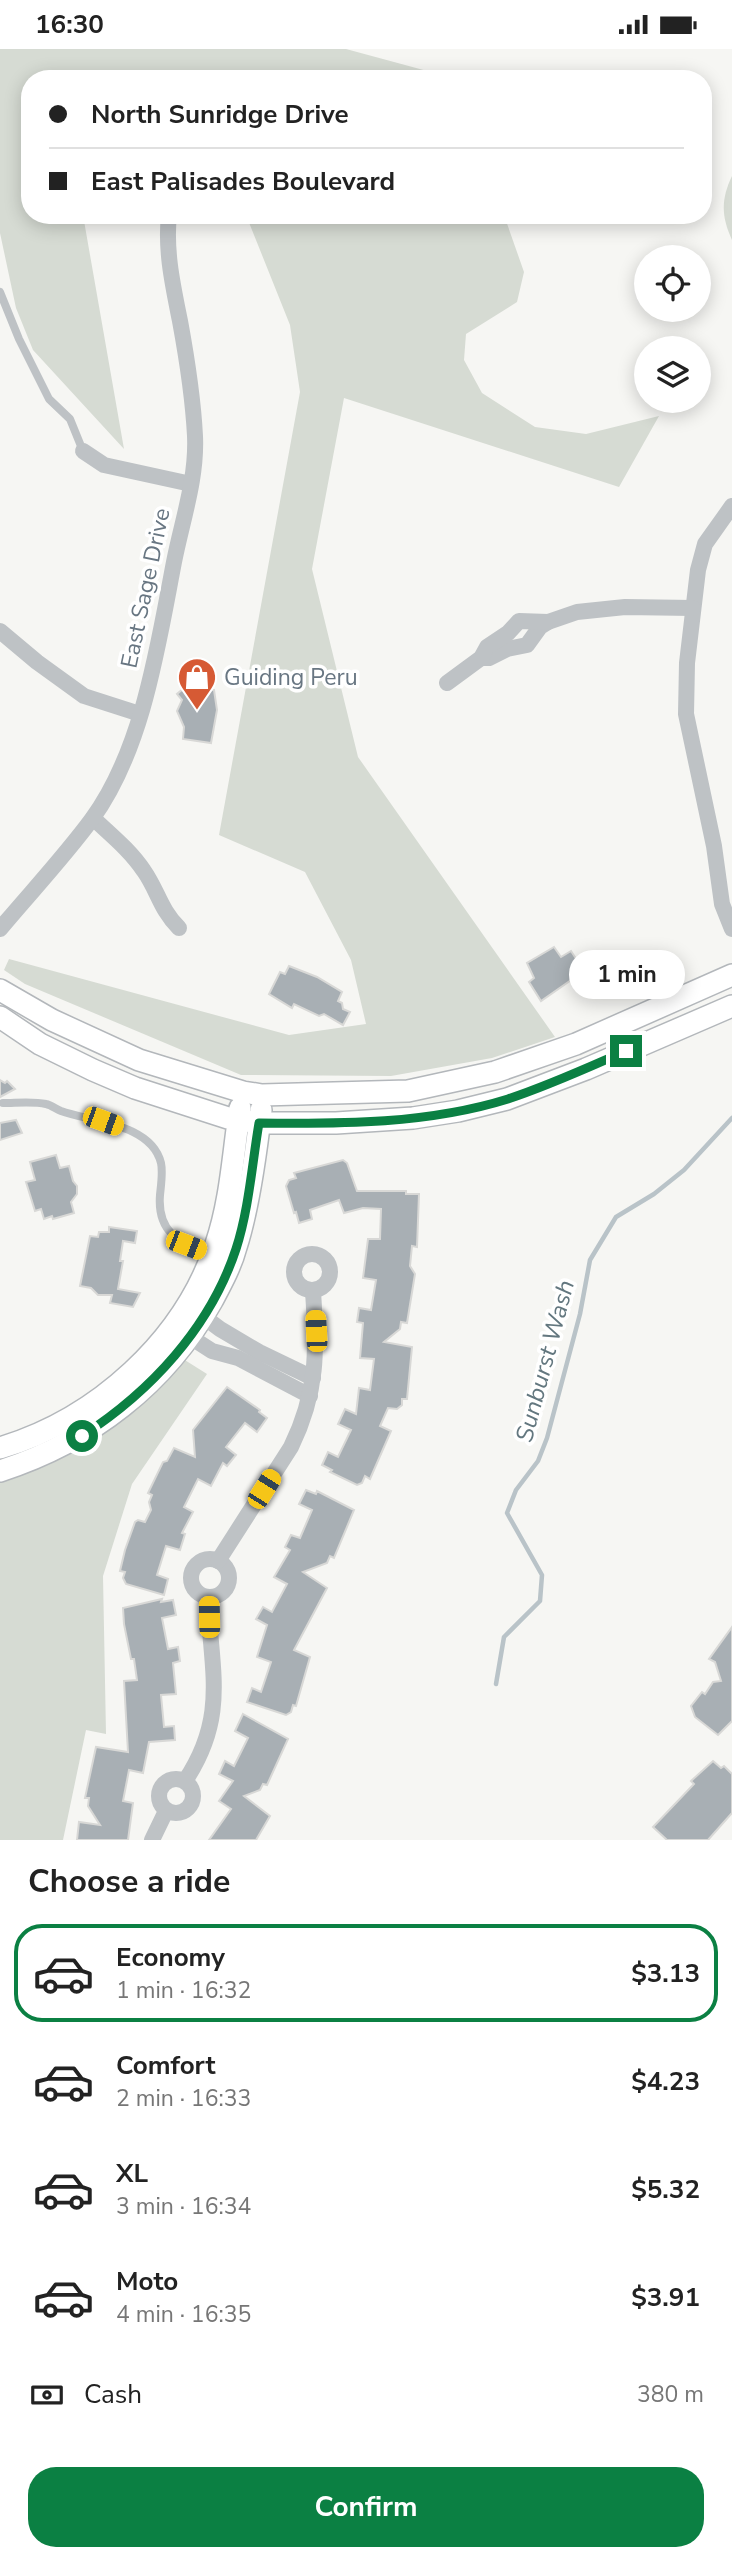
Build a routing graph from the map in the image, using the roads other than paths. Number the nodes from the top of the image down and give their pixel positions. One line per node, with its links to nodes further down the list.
1 (169, 224): 4 (street, East Sage Drive)
2 (0, 292): 3 (lane)
3 (83, 451): 4 (street)
4 (191, 484): 9 (street, East Sage Drive)
5 (732, 506): 6 (street)
6 (693, 608): 8 (street); 11 (street)
7 (0, 631): 9 (street)
8 (447, 683)
9 (140, 714): 10 (street, East Sage Drive)
10 (93, 818): 13 (street); 14 (street, East Sage Drive)
11 (718, 869): 12 (street); 15 (street)
12 (732, 883)
13 (179, 928)
14 (0, 929)
15 (732, 929)
16 (732, 975): 20 (street)
17 (0, 990): 20 (street)
18 (732, 1006): 22 (street)
19 (0, 1017): 22 (street)
20 (252, 1093): 22 (street)
21 (3, 1103): 23 (lane)
22 (249, 1121): 23 (street); 25 (street)
23 (212, 1255): 25 (street)
24 (313, 1291): 27 (street)
25 (196, 1310): 26 (street); 27 (street)
26 (182, 1331): 28 (street); 29 (street); 30 (street)
27 (313, 1378): 28 (street)
28 (310, 1396): 31 (street)
29 (0, 1448)
30 (0, 1471)
31 (218, 1561): 32 (street); 32 (street)
32 (208, 1597): 33 (street)
33 (184, 1781): 34 (street); 34 (street)
34 (166, 1811): 35 (street)
35 (152, 1840)

